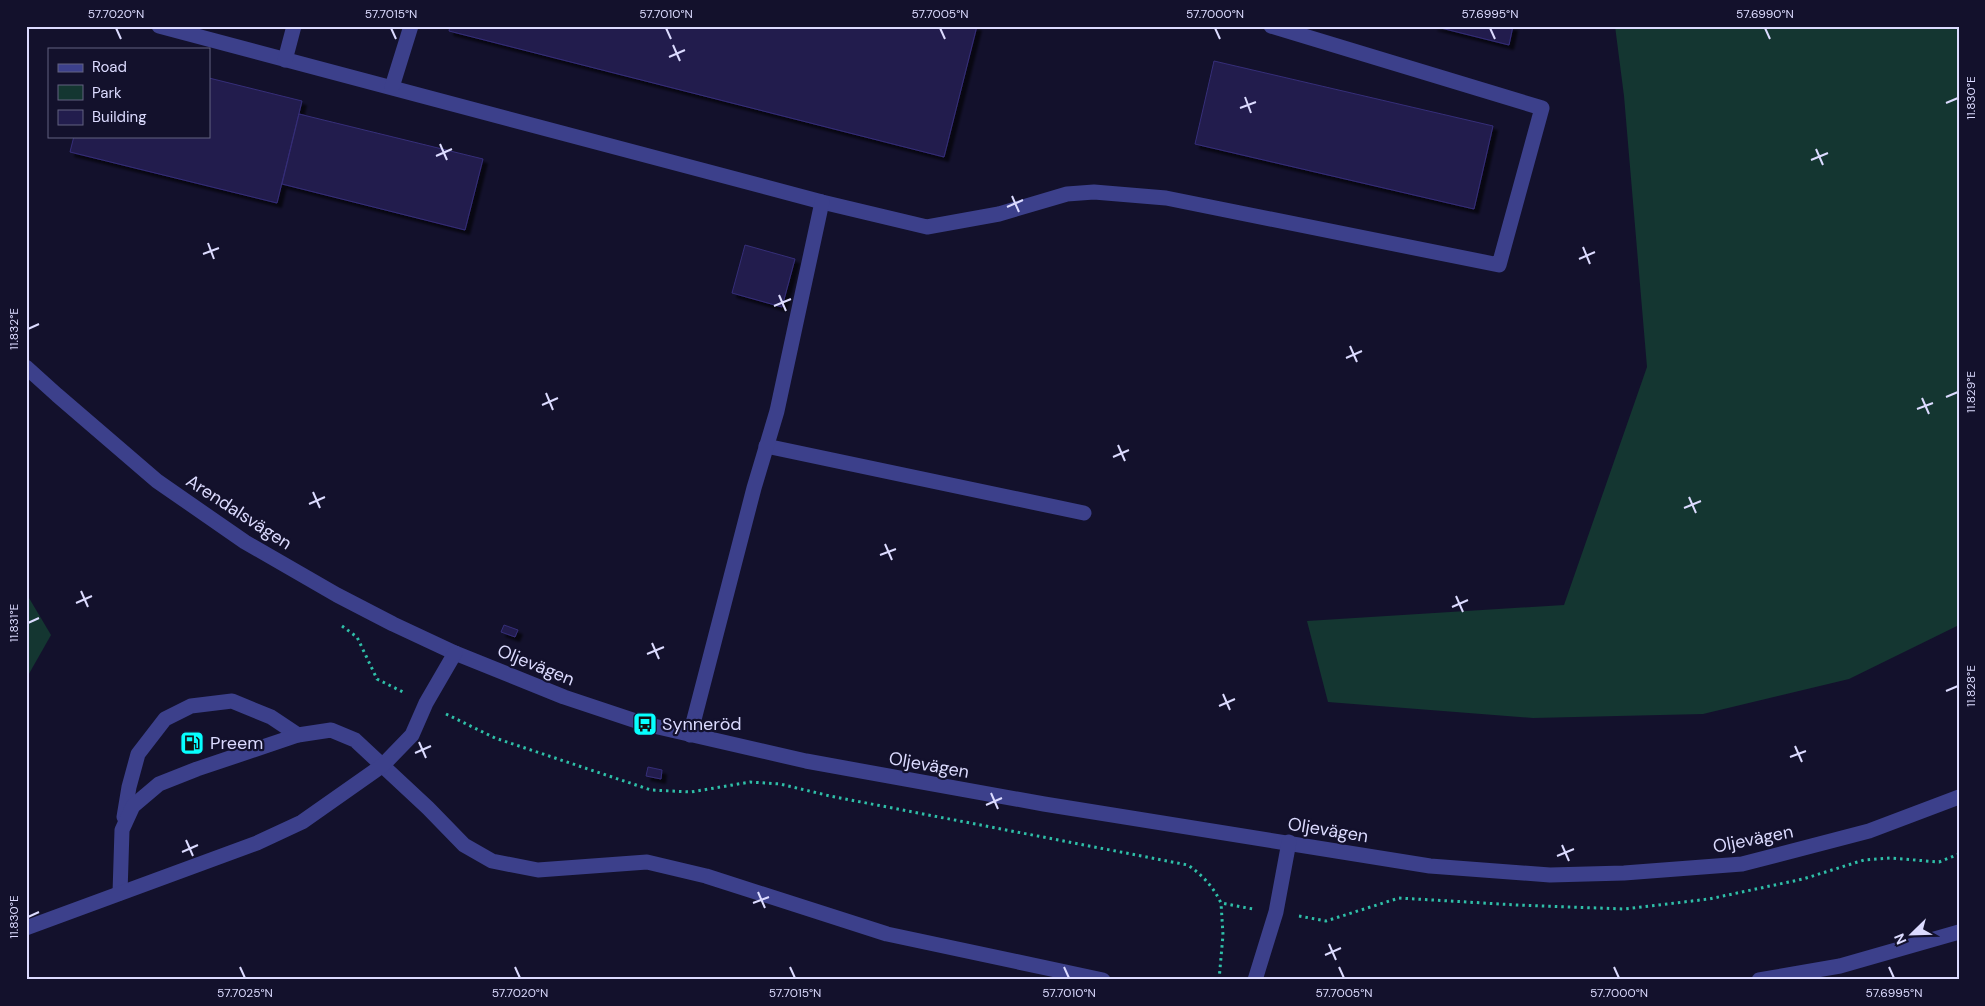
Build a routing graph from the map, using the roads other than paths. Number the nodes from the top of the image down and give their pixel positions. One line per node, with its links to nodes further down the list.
1 (159, 26): 5 (street)
2 (294, 26): 5 (street)
3 (411, 26): 6 (street)
4 (1271, 26): 7 (street)
5 (285, 60): 6 (street)
6 (392, 87): 7 (street)
7 (822, 202): 9 (street)
8 (26, 367): 11 (street, Arendalsvägen)
9 (766, 446): 10 (street); 13 (street)
10 (1084, 512)
11 (456, 653): 13 (street, Oljevägen); 14 (street)
12 (298, 735): 14 (street); 16 (street); 16 (street)
13 (690, 735): 17 (street, Oljevägen)
14 (383, 765): 18 (street); 21 (street)
15 (1959, 798): 17 (street, Oljevägen)
16 (122, 830): 18 (street)
17 (1289, 842): 22 (street)
18 (120, 893): 19 (street)
19 (26, 928)
20 (1959, 932): 23 (street)
21 (1103, 980)
22 (1255, 980)
23 (1758, 980)

